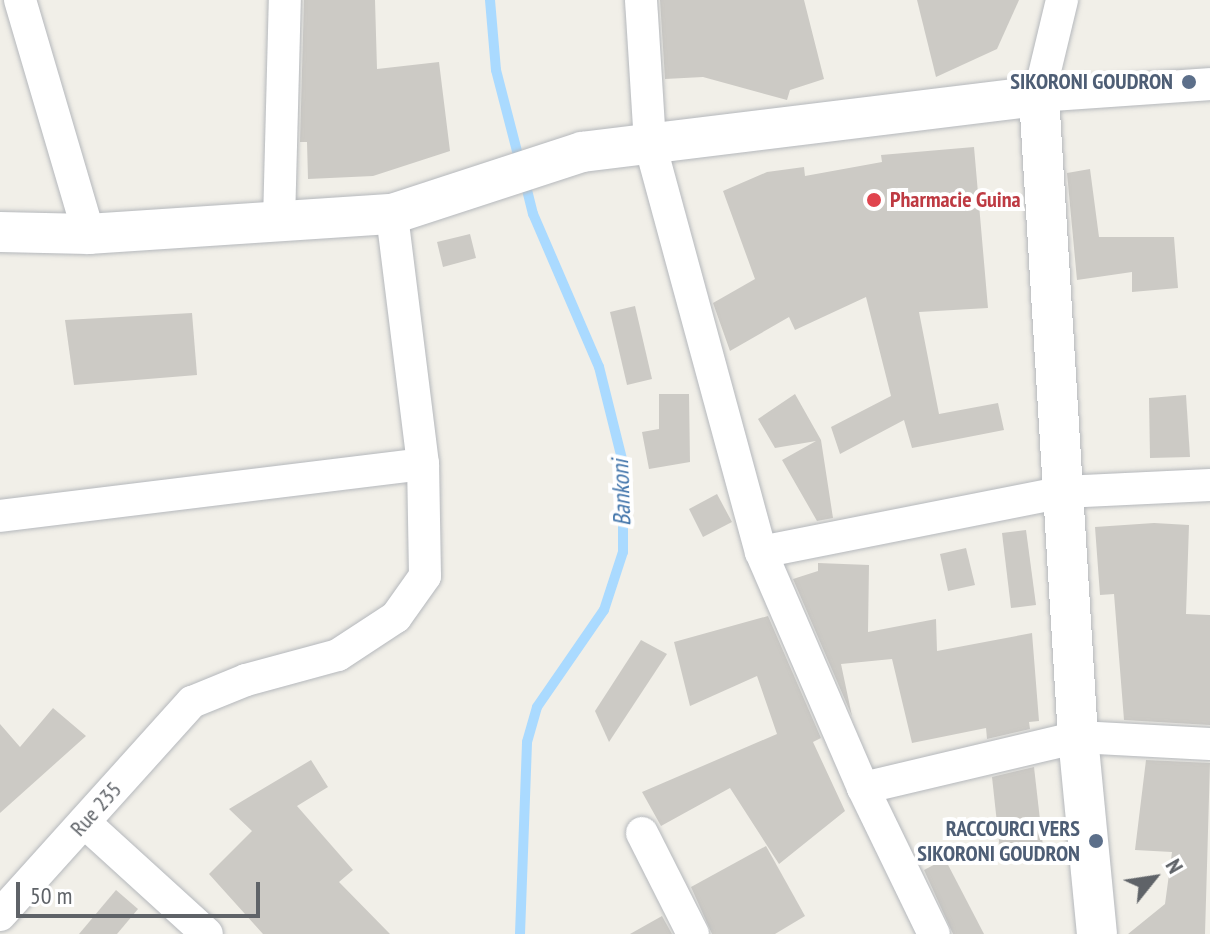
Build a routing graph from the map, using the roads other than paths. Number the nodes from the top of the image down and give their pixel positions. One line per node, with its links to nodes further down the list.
1 (20, 0): 11 (street)
2 (285, 0): 9 (street)
3 (641, 0): 7 (street)
4 (1055, 3): 6 (street)
5 (1210, 84): 6 (street)
6 (1039, 96): 7 (street); 14 (street)
7 (650, 144): 8 (street); 16 (street)
8 (392, 214): 9 (street); 12 (street)
9 (279, 222): 11 (street)
10 (0, 232): 11 (street)
11 (89, 234)
12 (423, 464): 15 (street); 20 (street, Rue 235)
13 (1210, 485): 14 (street)
14 (1063, 492): 16 (street); 17 (street)
15 (0, 516)
16 (761, 552): 19 (street)
17 (1078, 737): 18 (street); 19 (street); 26 (street)
18 (1210, 744)
19 (863, 788): 25 (street)
20 (84, 822): 22 (street, Rue 235); 23 (street)
21 (642, 833): 24 (street)
22 (0, 915)
23 (207, 934)
24 (693, 934)
25 (934, 934)
26 (1097, 934)

